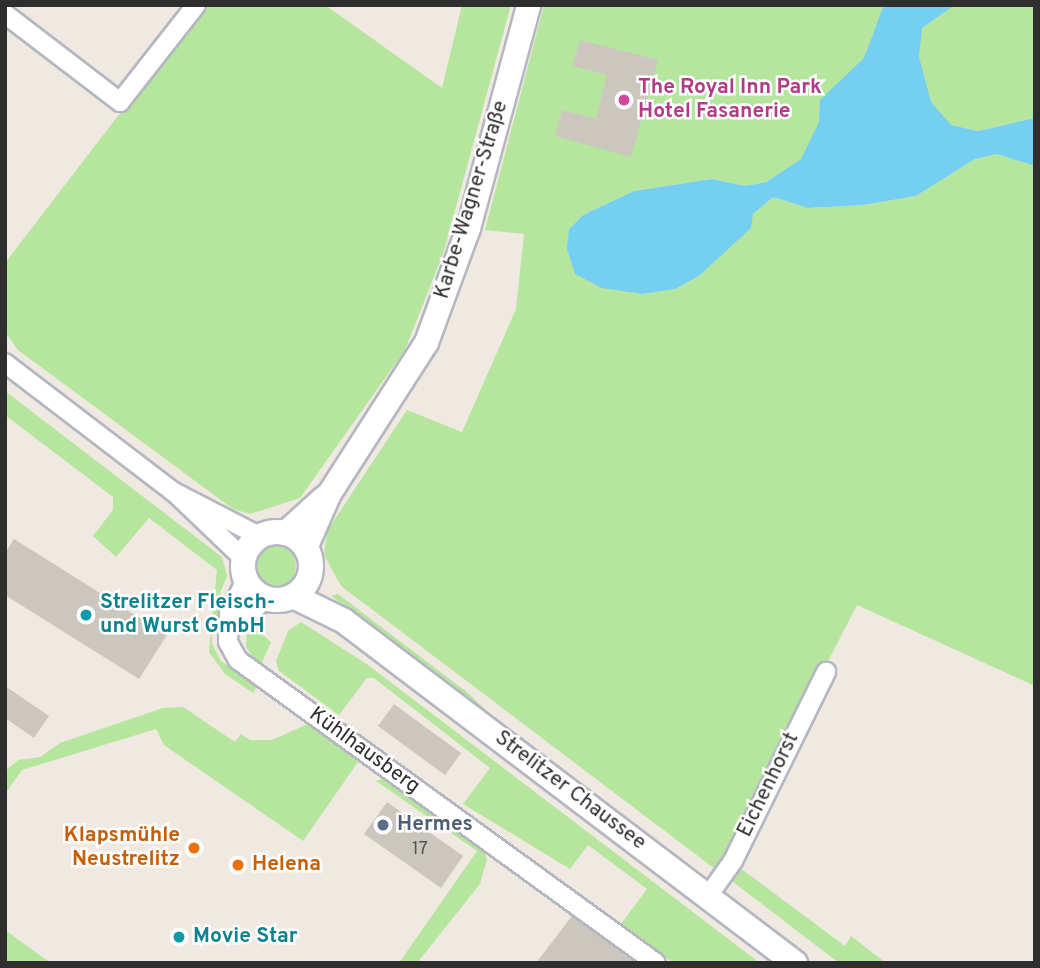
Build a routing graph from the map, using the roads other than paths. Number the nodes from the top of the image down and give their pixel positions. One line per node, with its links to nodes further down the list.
1 (196, 5): 3 (street)
2 (527, 5): 6 (street, Karbe-Wagner-Straße)
3 (5, 14)
4 (5, 363): 5 (street)
5 (174, 492): 7 (street); 9 (street)
6 (329, 493): 7 (street, Karbe-Wagner-Straße); 8 (street, Karbe-Wagner-Straße)
7 (272, 535): 8 (main road); 9 (main road)
8 (305, 548): 10 (main road)
9 (245, 569): 11 (main road); 12 (street)
10 (301, 587): 11 (main road); 14 (main road, Strelitzer Chaussee)
11 (266, 598): 12 (street)
12 (229, 625): 15 (street, Kühlhausberg)
13 (826, 672): 14 (street, Eichenhorst)
14 (708, 896): 16 (main road, Strelitzer Chaussee)
15 (656, 963)
16 (795, 963)

